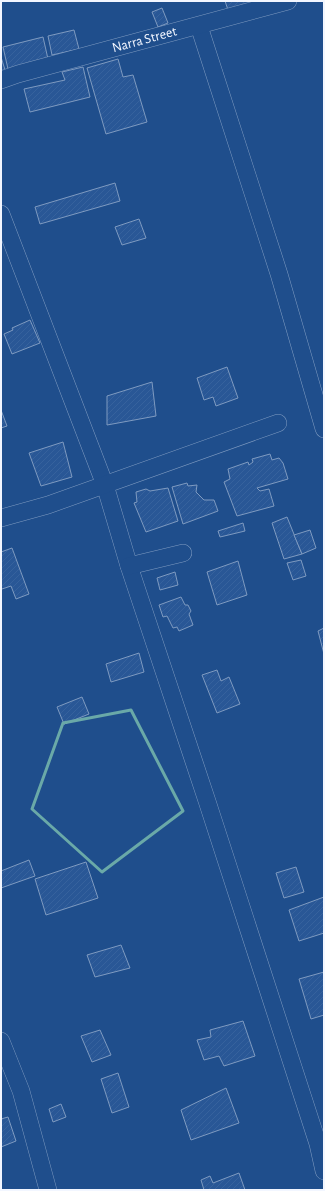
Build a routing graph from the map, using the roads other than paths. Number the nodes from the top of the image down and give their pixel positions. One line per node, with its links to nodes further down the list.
1 (288, 1): 2 (street, Narra Street)
2 (199, 26): 3 (street, Narra Street); 6 (street)
3 (1, 80)
4 (1, 214): 7 (street)
5 (278, 423): 7 (street)
6 (324, 429)
7 (104, 485): 8 (street); 10 (street)
8 (1, 518)
9 (183, 553): 10 (street)
10 (129, 566): 12 (street)
11 (1, 1041): 13 (street)
12 (324, 1171)
13 (48, 1190)

